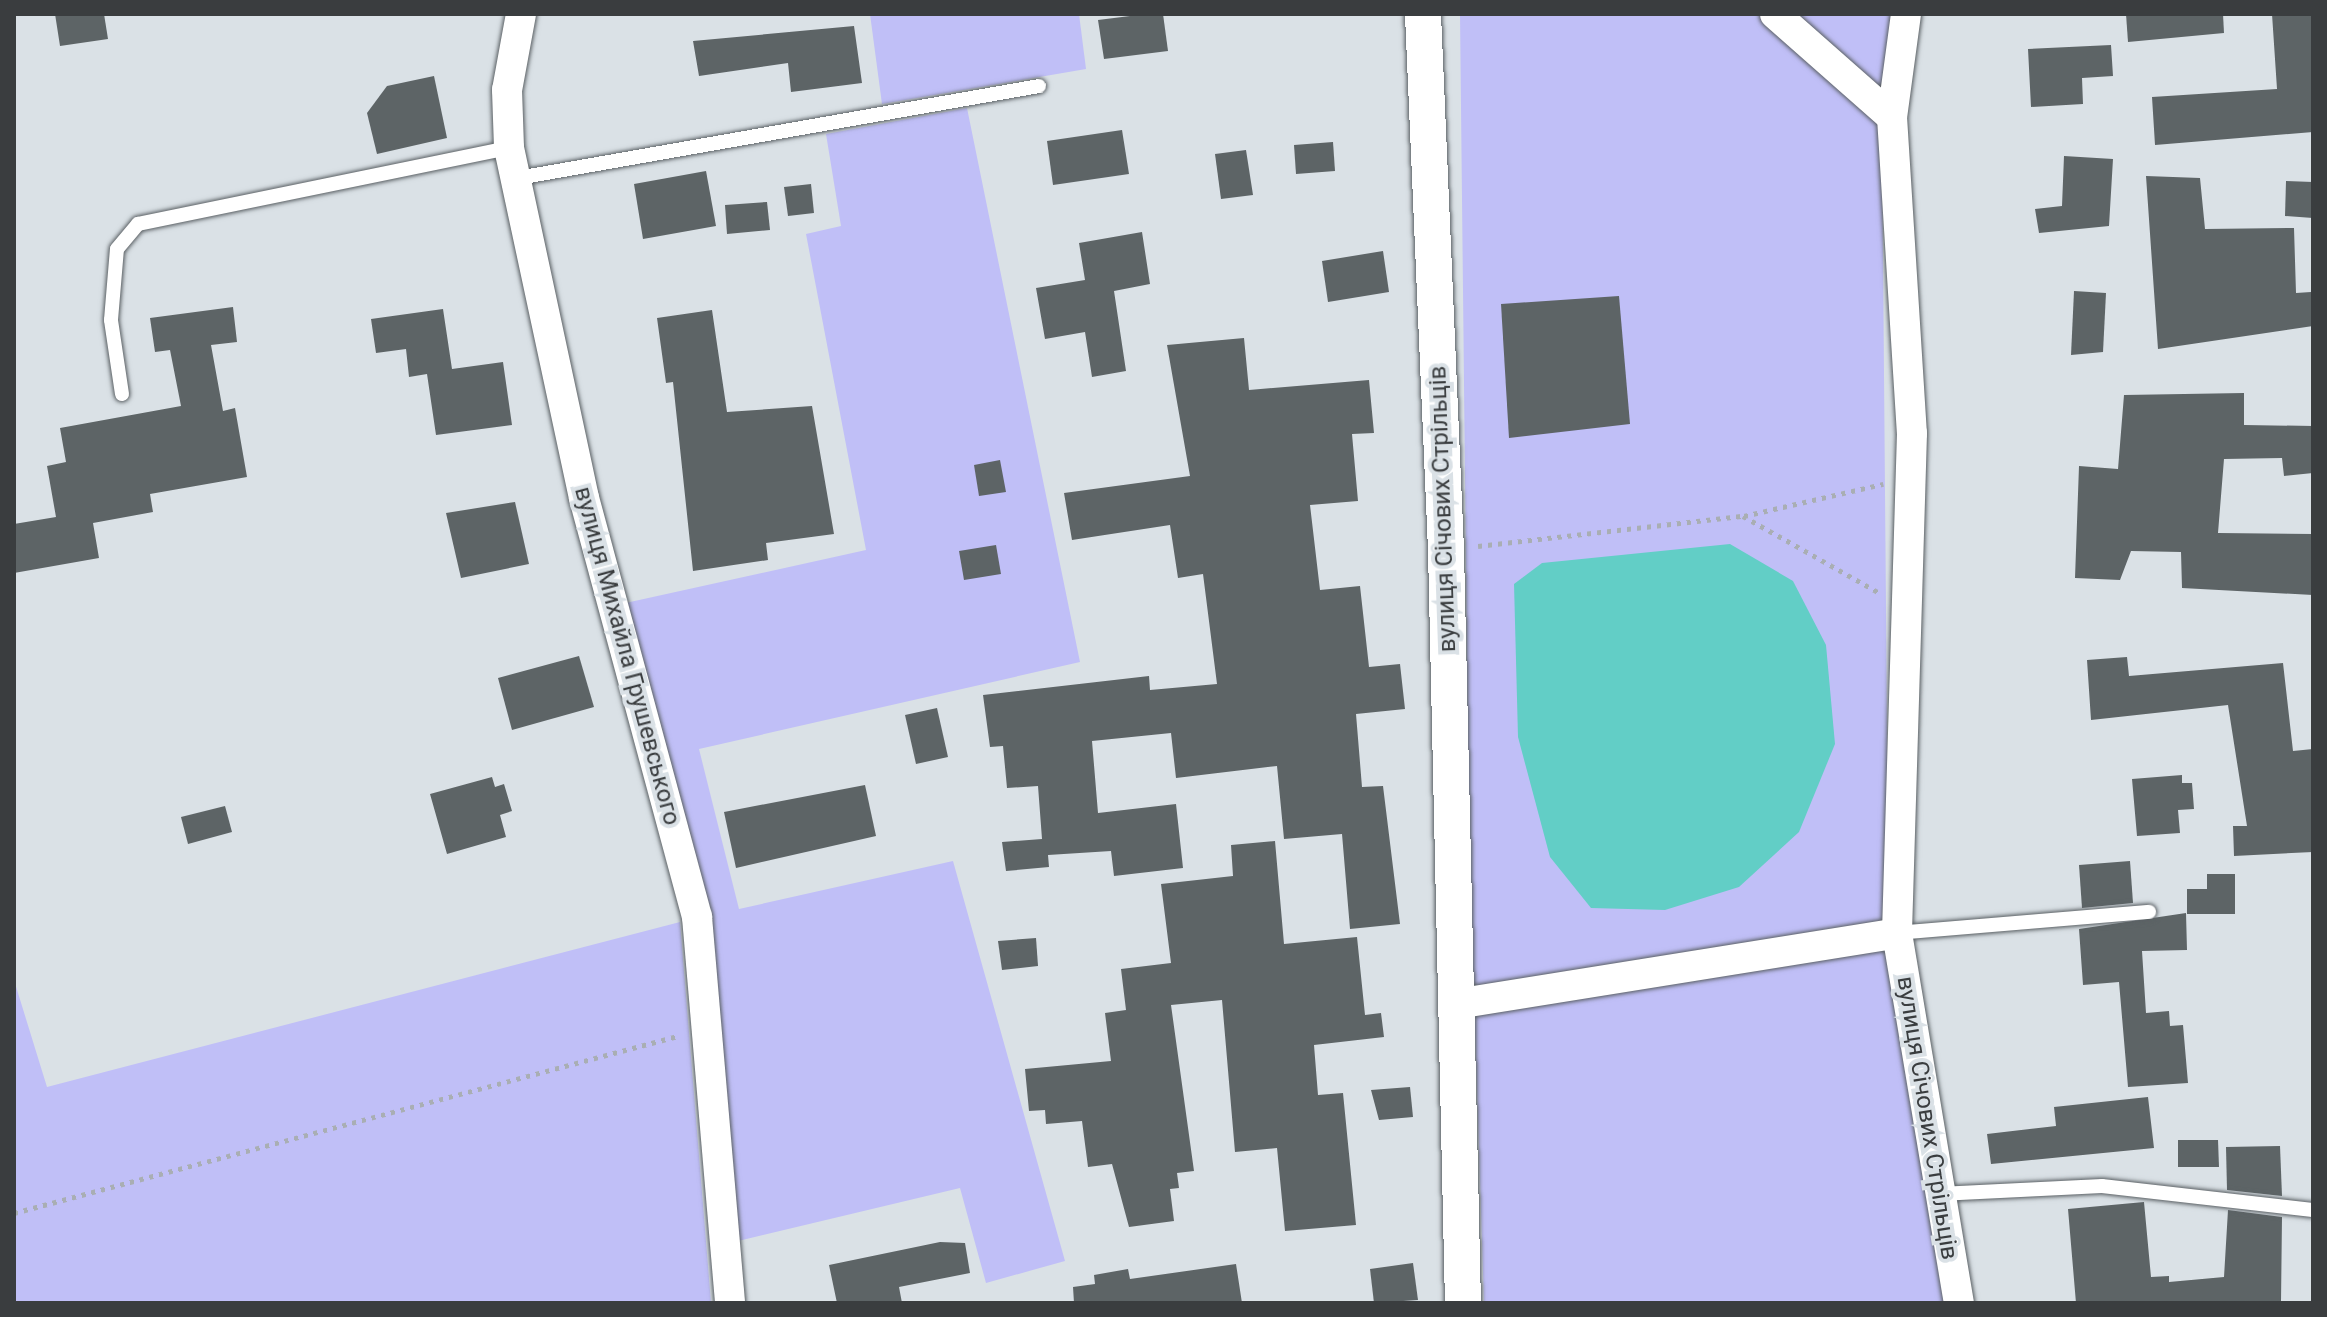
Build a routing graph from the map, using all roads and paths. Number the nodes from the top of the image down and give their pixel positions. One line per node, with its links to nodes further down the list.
1 (521, 14): 7 (street, вулиця Михайла Грушевського)
2 (1423, 14): 12 (street, вулиця Січових Стрільців)
3 (1775, 14): 6 (street)
4 (1906, 14): 6 (street, вулиця Січових Стрільців)
5 (1039, 86): 8 (lane)
6 (1892, 117): 10 (street, вулиця Січових Стрільців)
7 (509, 148): 8 (street, вулиця Михайла Грушевського); 9 (lane)
8 (518, 178): 17 (street, вулиця Михайла Грушевського)
9 (122, 394)
10 (1910, 478): 11 (path); 13 (street, вулиця Січових Стрільців)
11 (1743, 516): 12 (path); 13 (path)
12 (1446, 550): 16 (street, вулиця Січових Стрільців)
13 (1906, 609): 15 (street, вулиця Січових Стрільців)
14 (2149, 912): 15 (lane)
15 (1897, 933): 16 (street); 18 (street, вулиця Січових Стрільців)
16 (1456, 1004): 22 (street, вулиця Січових Стрільців)
17 (706, 1028): 20 (path); 21 (street, вулиця Михайла Грушевського)
18 (1938, 1194): 19 (lane); 23 (street, вулиця Січових Стрільців)
19 (2313, 1210)
20 (14, 1213)
21 (730, 1303)
22 (1463, 1303)
23 (1959, 1303)

